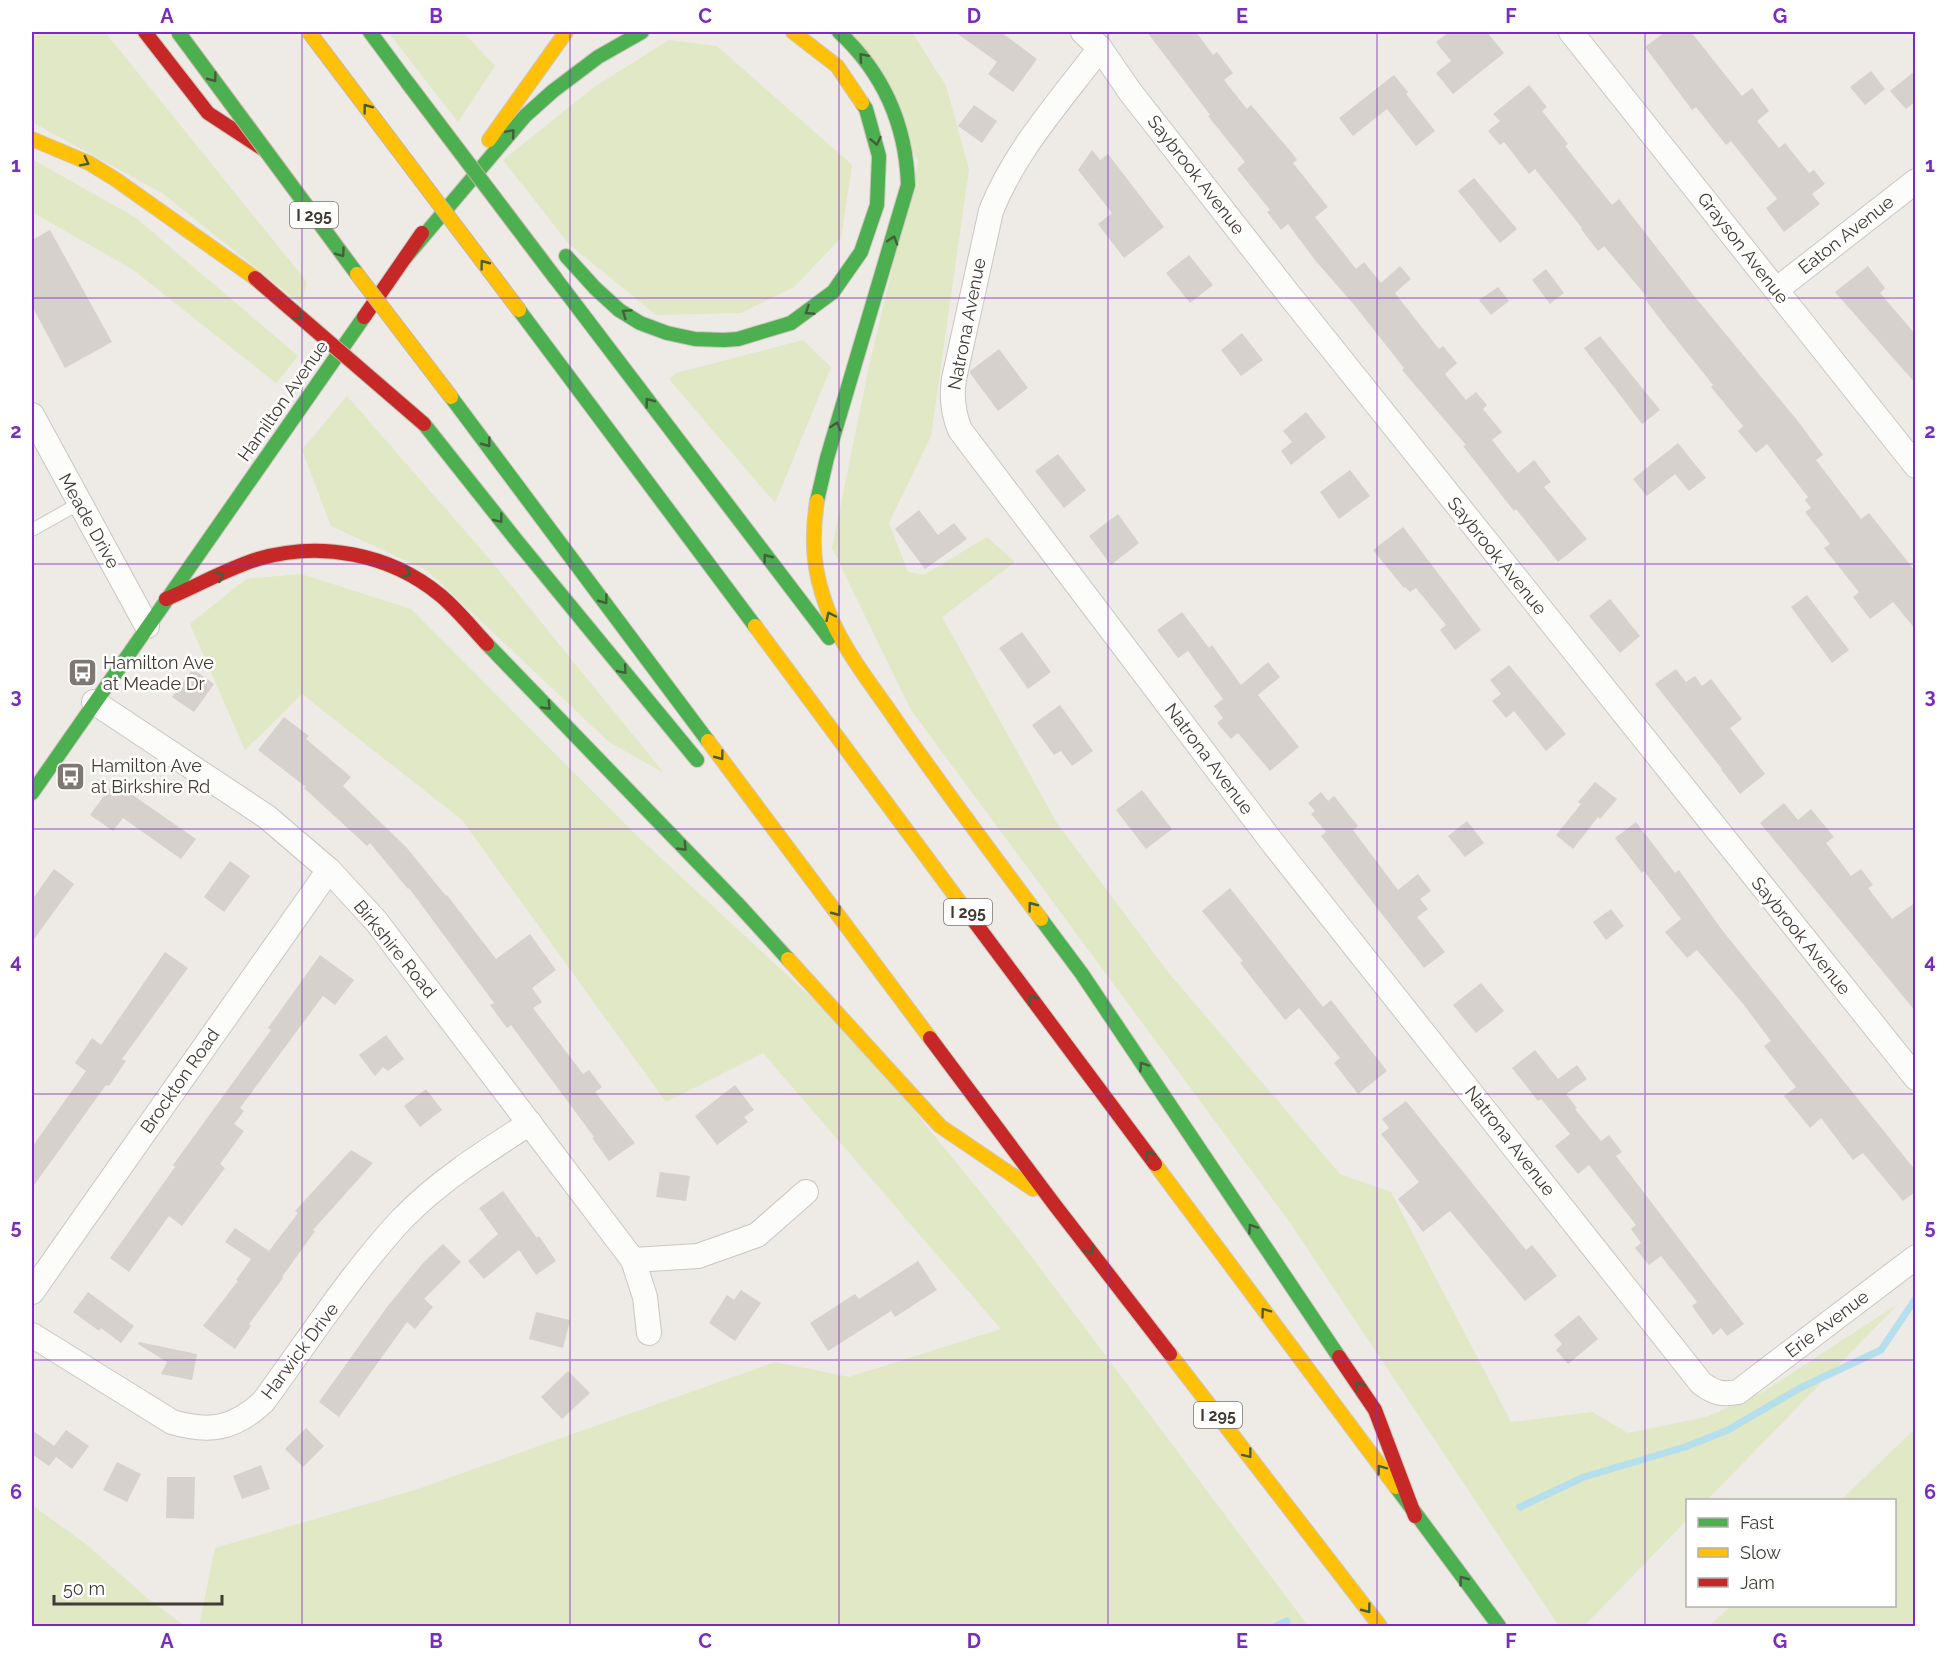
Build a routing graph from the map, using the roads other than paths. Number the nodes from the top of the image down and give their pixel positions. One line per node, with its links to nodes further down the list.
1 (145, 32): 14 (main road, bridge)
2 (178, 32): 14 (main road, I 295, one-way to 14, bridge)
3 (309, 32): 43 (main road, I 295, one-way to 3, bridge)
4 (370, 32): 12 (main road)
5 (566, 32): 18 (main road, Hamilton Avenue)
6 (642, 32): 18 (main road, one-way to 6)
7 (793, 32): 17 (main road, one-way to 17)
8 (839, 32): 27 (main road, one-way to 8)
9 (1083, 32): 11 (street, Saybrook Avenue)
10 (1571, 32): 19 (street, Grayson Avenue)
11 (1100, 48): 32 (street, Saybrook Avenue); 42 (street, Natrona Avenue)
12 (407, 82): 16 (main road, bridge); 27 (main road, one-way to 12, bridge)
13 (32, 139): 28 (main road, one-way to 28, bridge)
14 (269, 153): 33 (main road, I 295, one-way to 33, bridge)
15 (1916, 181): 19 (street, Eaton Avenue)
16 (504, 188)
17 (562, 251)
18 (405, 258): 24 (main road, Hamilton Avenue)
19 (1776, 290): 21 (street, Grayson Avenue)
20 (32, 415): 22 (street, Meade Drive)
21 (1916, 465)
22 (80, 503): 23 (lane); 25 (street, Meade Drive)
23 (32, 530)
24 (166, 599): 25 (main road, Hamilton Avenue); 36 (main road, one-way to 36)
25 (147, 626): 26 (main road, Hamilton Avenue)
26 (94, 702): 29 (main road, Hamilton Avenue); 30 (street, Birkshire Road)
27 (920, 752): 43 (main road, one-way to 27)
28 (709, 774)
29 (32, 793)
30 (329, 870): 34 (street, Birkshire Road); 39 (street, Brockton Road)
31 (791, 874): 33 (main road)
32 (1916, 1078)
33 (977, 1100): 36 (main road, I 295)
34 (530, 1123): 38 (street, Birkshire Road); 41 (street, Harwick Drive)
35 (806, 1192): 38 (street)
36 (1054, 1204): 44 (main road, I 295, one-way to 44)
37 (1916, 1257): 42 (street, Erie Avenue)
38 (633, 1260): 40 (street, Birkshire Road)
39 (32, 1292)
40 (649, 1333)
41 (32, 1335)
42 (1738, 1392)
43 (1415, 1516): 45 (main road, I 295, one-way to 43)
44 (1380, 1626)
45 (1498, 1626)

